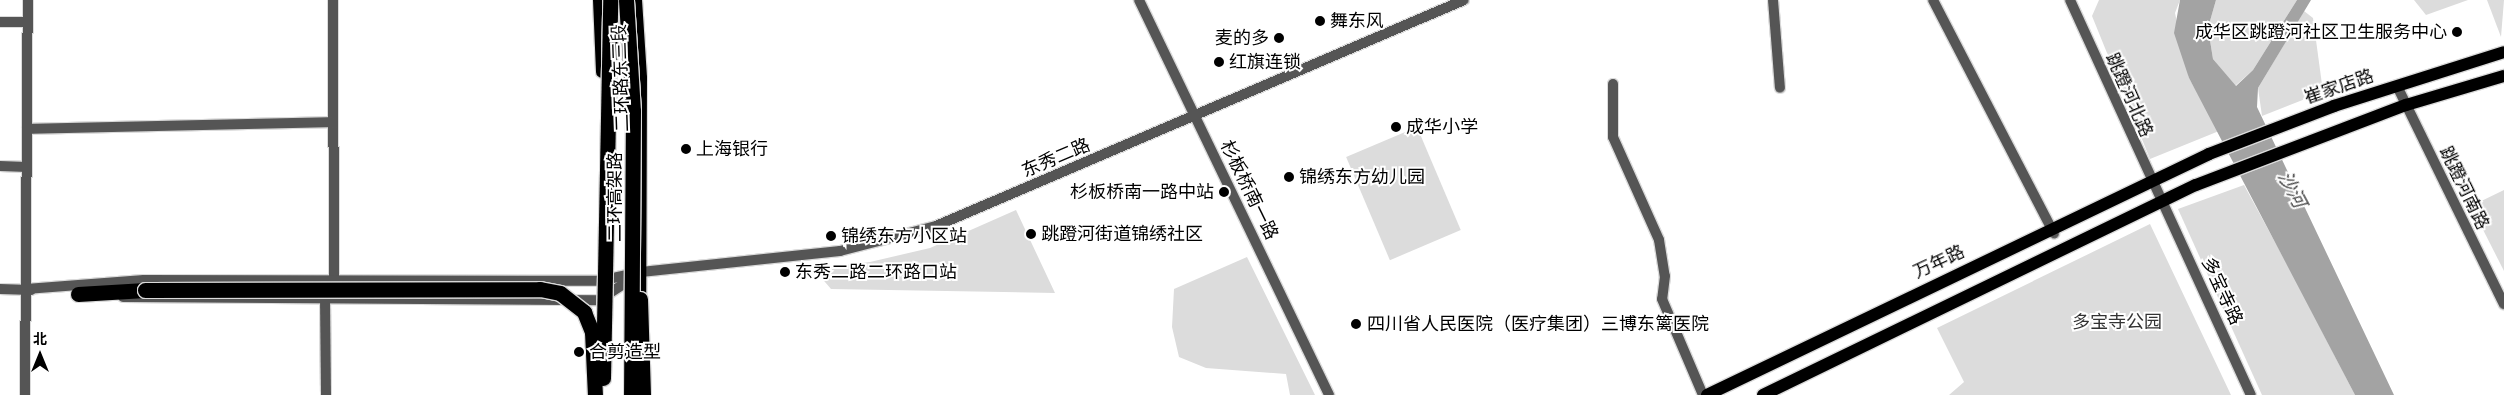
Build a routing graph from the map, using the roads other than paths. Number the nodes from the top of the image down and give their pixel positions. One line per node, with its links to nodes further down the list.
1 (28, 0): 13 (street)
2 (333, 0): 21 (street)
3 (599, 0): 32 (main road, 二环路东三段)
4 (610, 0): 42 (highway, 二环高架路, bridge)
5 (626, 0): 29 (highway, 二环高架路, bridge)
6 (636, 0): 30 (main road, 二环路东三段)
7 (1139, 0): 20 (street, 杉板桥南一路)
8 (1464, 0): 20 (street, 东秀二路)
9 (1773, 0): 18 (street)
10 (1933, 0): 28 (street)
11 (2070, 0): 26 (street, 跳蹬河北路)
12 (0, 22): 13 (street)
13 (28, 22): 22 (street)
14 (2504, 52): 17 (main road, 崔家店路)
15 (2504, 76): 19 (main road)
16 (1612, 84): 47 (street)
17 (2397, 86): 19 (street, 跳蹬河南路); 23 (main road, 崔家店路)
18 (1780, 88)
19 (2406, 105): 27 (main road); 38 (street, 跳蹬河南路)
20 (1196, 117): 30 (street, 东秀二路); 46 (street, 杉板桥南一路)
21 (333, 122): 22 (street); 31 (street)
22 (27, 129): 25 (street)
23 (2188, 164): 26 (main road, 万年路)
24 (0, 166): 25 (street)
25 (27, 167): 34 (street)
26 (2150, 182): 27 (street, 跳蹬河北路); 28 (main road, 万年路)
27 (2160, 202): 49 (main road); 50 (street, 多宝寺路)
28 (2053, 231): 48 (main road, 万年路)
29 (633, 258): 43 (highway, 二环高架路, bridge); 45 (highway, bridge)
30 (641, 272): 32 (street, 东秀二路); 37 (street); 44 (main road, 二环路东三段)
31 (334, 280): 32 (street, 东秀二路); 34 (street, 东秀二路)
32 (599, 281): 37 (main road, 二环路东三段)
33 (0, 289): 34 (street)
34 (26, 290): 35 (street); 39 (street)
35 (78, 294): 36 (street); 41 (highway, bridge)
36 (325, 298): 37 (street); 40 (street)
37 (599, 300): 42 (main road, 二环路东三段)
38 (2504, 304)
39 (25, 395)
40 (326, 395)
41 (595, 395)
42 (600, 395)
43 (632, 395)
44 (637, 395)
45 (643, 395)
46 (1329, 395)
47 (1703, 395)
48 (1707, 395)
49 (1763, 395)
50 (2250, 395)

